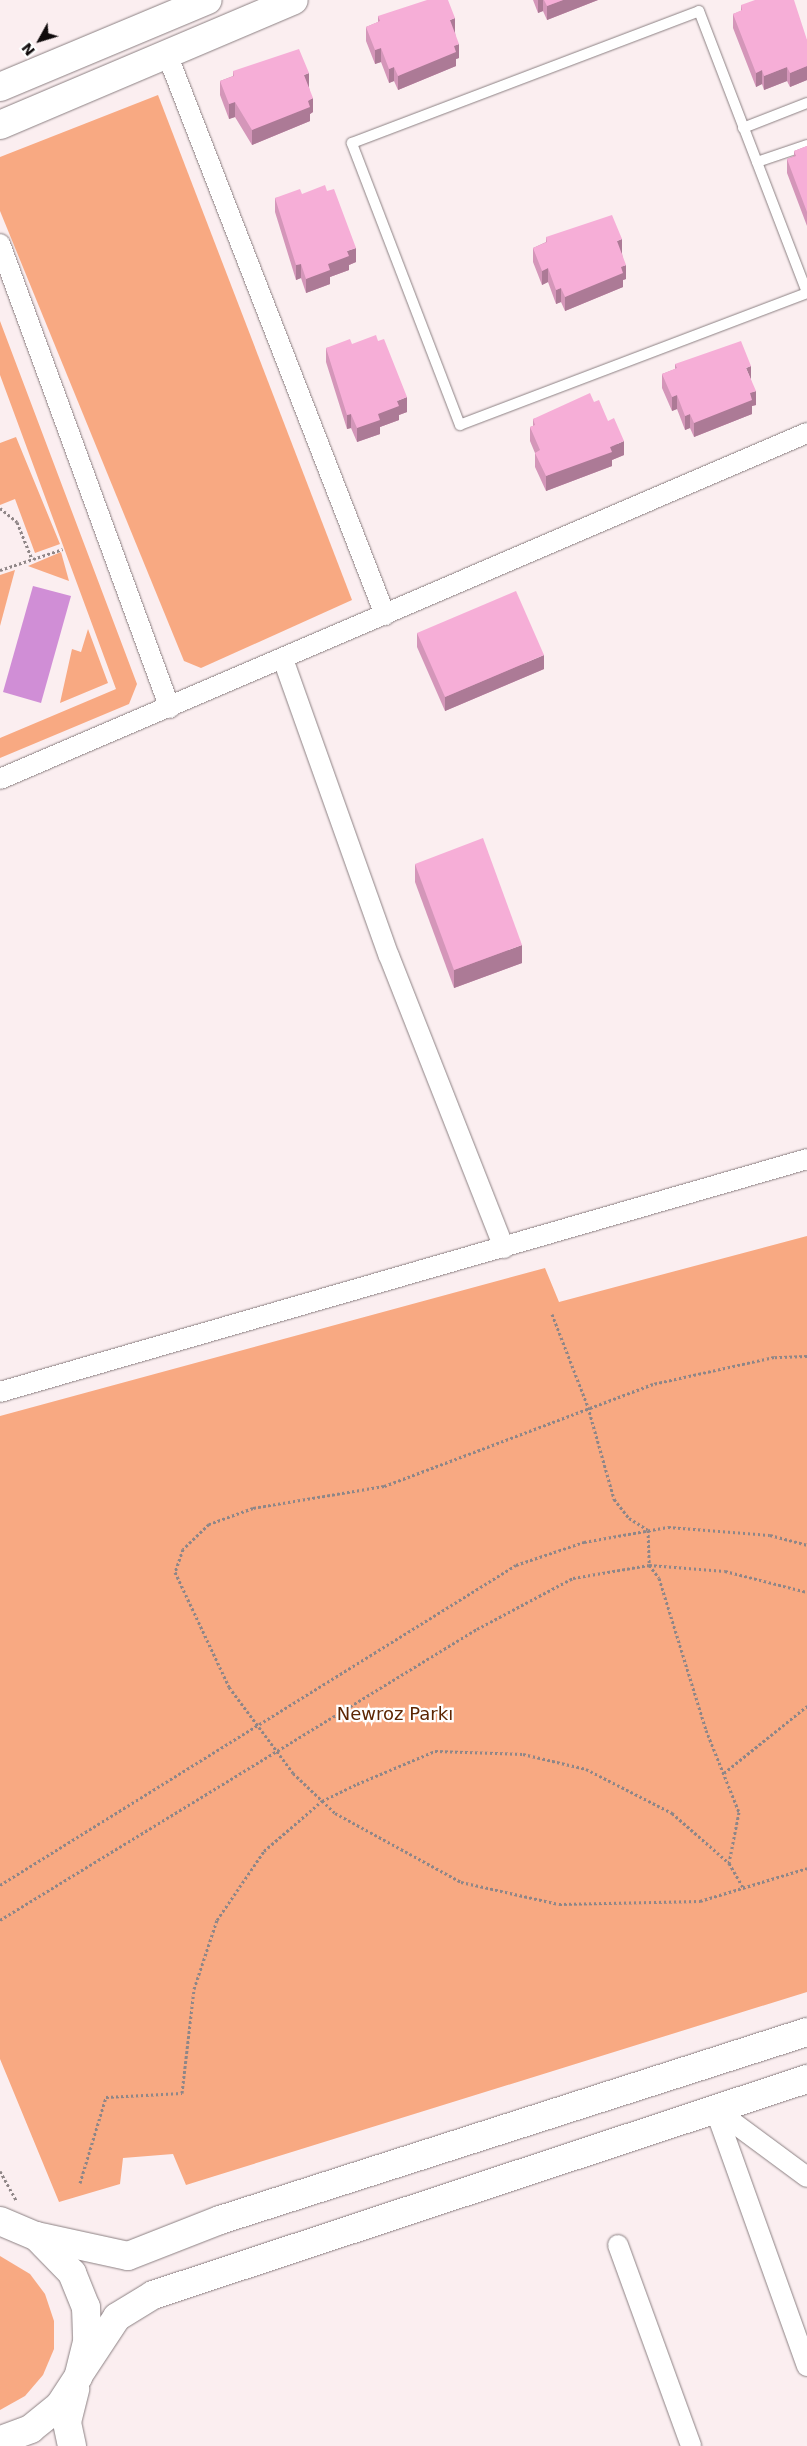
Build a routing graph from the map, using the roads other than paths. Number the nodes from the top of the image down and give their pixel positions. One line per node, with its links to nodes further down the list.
1 (208, 0): 4 (main road)
2 (294, 0): 3 (main road)
3 (167, 54): 6 (main road); 13 (street)
4 (0, 88)
5 (807, 103): 7 (lane)
6 (0, 125)
7 (743, 128): 9 (lane); 11 (lane)
8 (807, 145): 9 (lane)
9 (757, 162): 11 (lane)
10 (0, 244): 15 (street)
11 (807, 293)
12 (807, 433): 13 (street)
13 (385, 615): 14 (street)
14 (283, 659): 15 (street); 18 (street)
15 (170, 708): 16 (street)
16 (0, 779)
17 (807, 1160): 18 (street)
18 (504, 1248): 19 (street)
19 (0, 1392)
20 (807, 2032): 24 (main road)
21 (807, 2078): 22 (main road)
22 (715, 2110): 23 (street); 26 (street); 27 (main road)
23 (807, 2177)
24 (12, 2222): 27 (main road)
25 (618, 2245): 30 (street)
26 (807, 2366)
27 (78, 2376): 28 (main road); 29 (main road)
28 (0, 2440)
29 (72, 2446)
30 (691, 2446)

